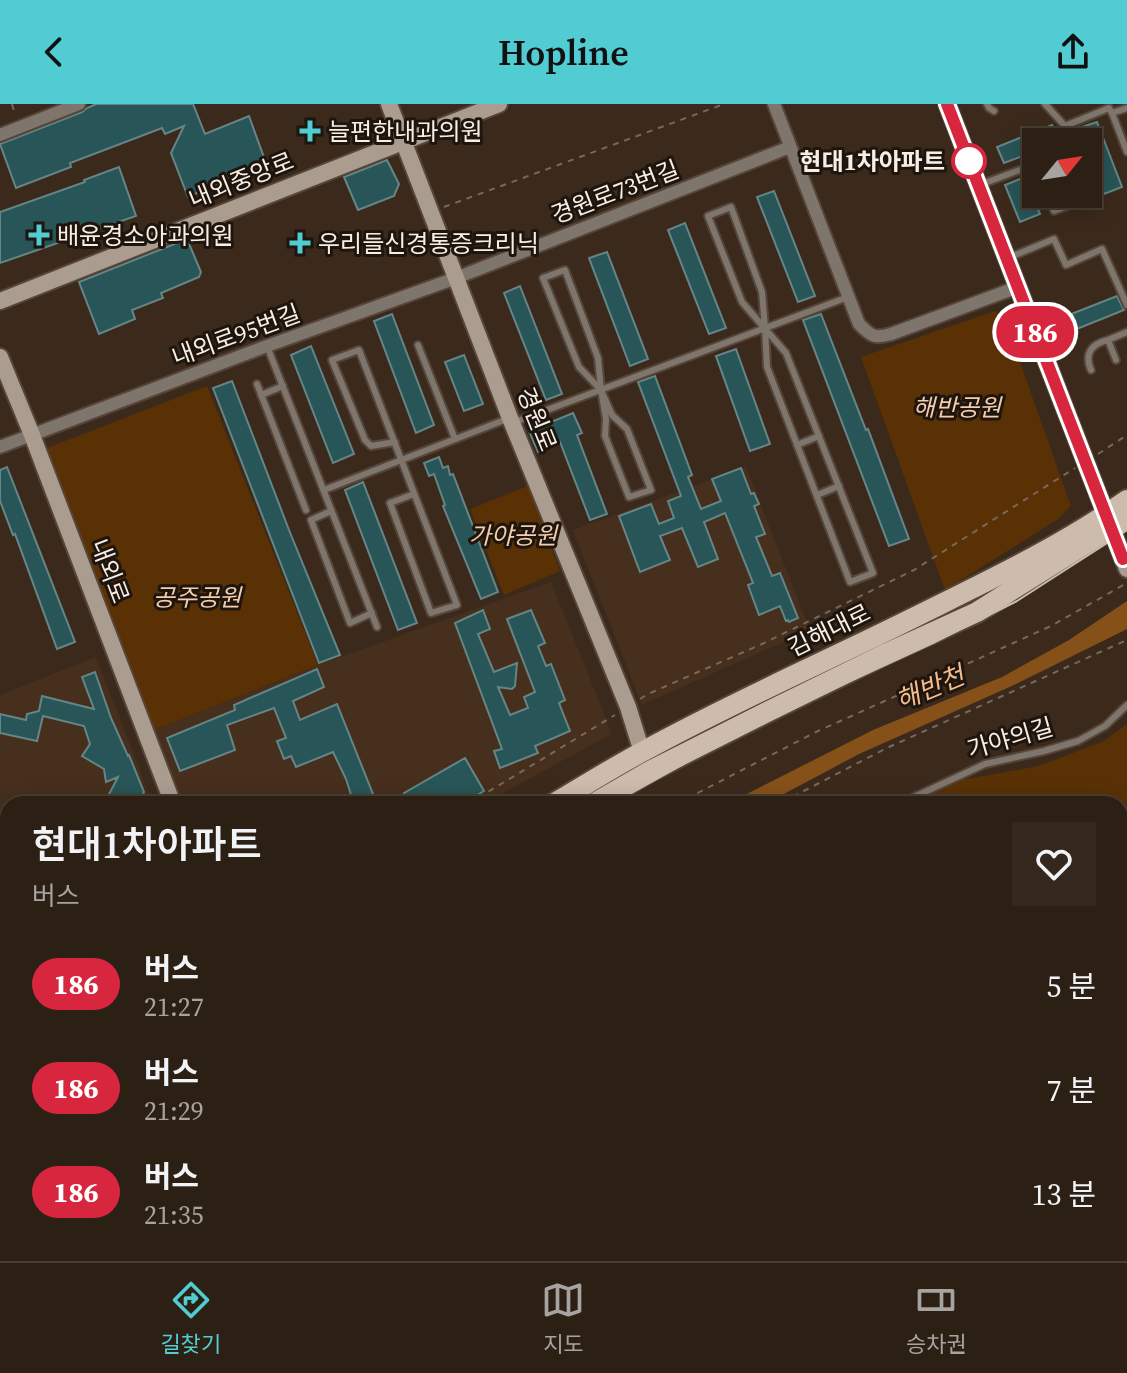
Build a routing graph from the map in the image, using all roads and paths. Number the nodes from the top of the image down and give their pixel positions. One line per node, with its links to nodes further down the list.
1 (79, 104): 13 (street)
2 (389, 104): 14 (street, 경원로)
3 (499, 104): 14 (street, 내외중앙로)
4 (724, 104): 19 (path)
5 (774, 104): 15 (street)
6 (947, 104): 18 (street)
7 (987, 104): 11 (lane)
8 (1045, 104): 12 (lane)
9 (1110, 108): 10 (lane); 12 (lane); 16 (lane)
10 (1127, 108)
11 (994, 111)
12 (1065, 126)
13 (0, 135)
14 (403, 142): 19 (street, 경원로); 25 (street, 내외중앙로)
15 (790, 147): 21 (street, 경원로73번길); 24 (street)
16 (1127, 152)
17 (1022, 169): 18 (lane)
18 (978, 185): 20 (street)
19 (431, 212): 21 (street, 경원로)
20 (1007, 258): 22 (street); 23 (lane)
21 (456, 278): 31 (street, 내외로95번길); 39 (street, 경원로)
22 (1018, 287): 24 (street); 48 (street)
23 (1125, 296): 26 (lane)
24 (848, 297): 27 (lane)
25 (0, 301)
26 (1127, 305)
27 (765, 328): 27 (lane); 37 (lane); 42 (lane); 45 (lane)
28 (1127, 332): 29 (lane)
29 (1108, 340): 33 (lane); 34 (lane)
30 (418, 345): 43 (lane)
31 (267, 346): 36 (lane); 40 (street, 내외로95번길)
32 (0, 357): 40 (street, 내외로)
33 (1116, 360)
34 (1091, 370)
35 (257, 384): 38 (lane)
36 (283, 386): 38 (lane); 50 (lane)
37 (601, 390): 37 (lane); 37 (lane); 39 (lane)
38 (261, 395): 54 (lane)
39 (511, 421): 43 (lane); 63 (street, 경원로)
40 (32, 435): 46 (street, 내외로95번길); 65 (street, 내외로)
41 (1127, 435): 48 (path)
42 (819, 436): 45 (lane); 49 (lane)
43 (455, 439): 47 (lane)
44 (395, 442): 44 (lane); 47 (lane)
45 (797, 445): 52 (lane)
46 (0, 447)
47 (401, 460): 50 (lane); 51 (lane)
48 (1085, 462): 56 (street); 63 (path)
49 (839, 486): 52 (lane); 52 (lane)
50 (324, 490): 55 (lane)
51 (414, 494): 51 (lane)
52 (817, 495)
53 (1127, 500): 56 (main road, 김해대로)
54 (306, 510)
55 (331, 511): 59 (lane); 59 (lane)
56 (1115, 520): 57 (street); 64 (main road, 김해대로); 68 (main road, 김해대로)
57 (1125, 564)
58 (1127, 582): 69 (path)
59 (372, 613): 60 (lane)
60 (377, 627)
61 (1127, 640): 70 (path)
62 (1127, 705): 71 (lane, 가야의길)
63 (628, 707): 64 (street, 경원로); 66 (path)
64 (642, 752): 67 (main road, 김해대로)
65 (170, 796)
66 (481, 796)
67 (567, 796)
68 (607, 796)
69 (692, 796)
70 (795, 796)
71 (916, 796)

